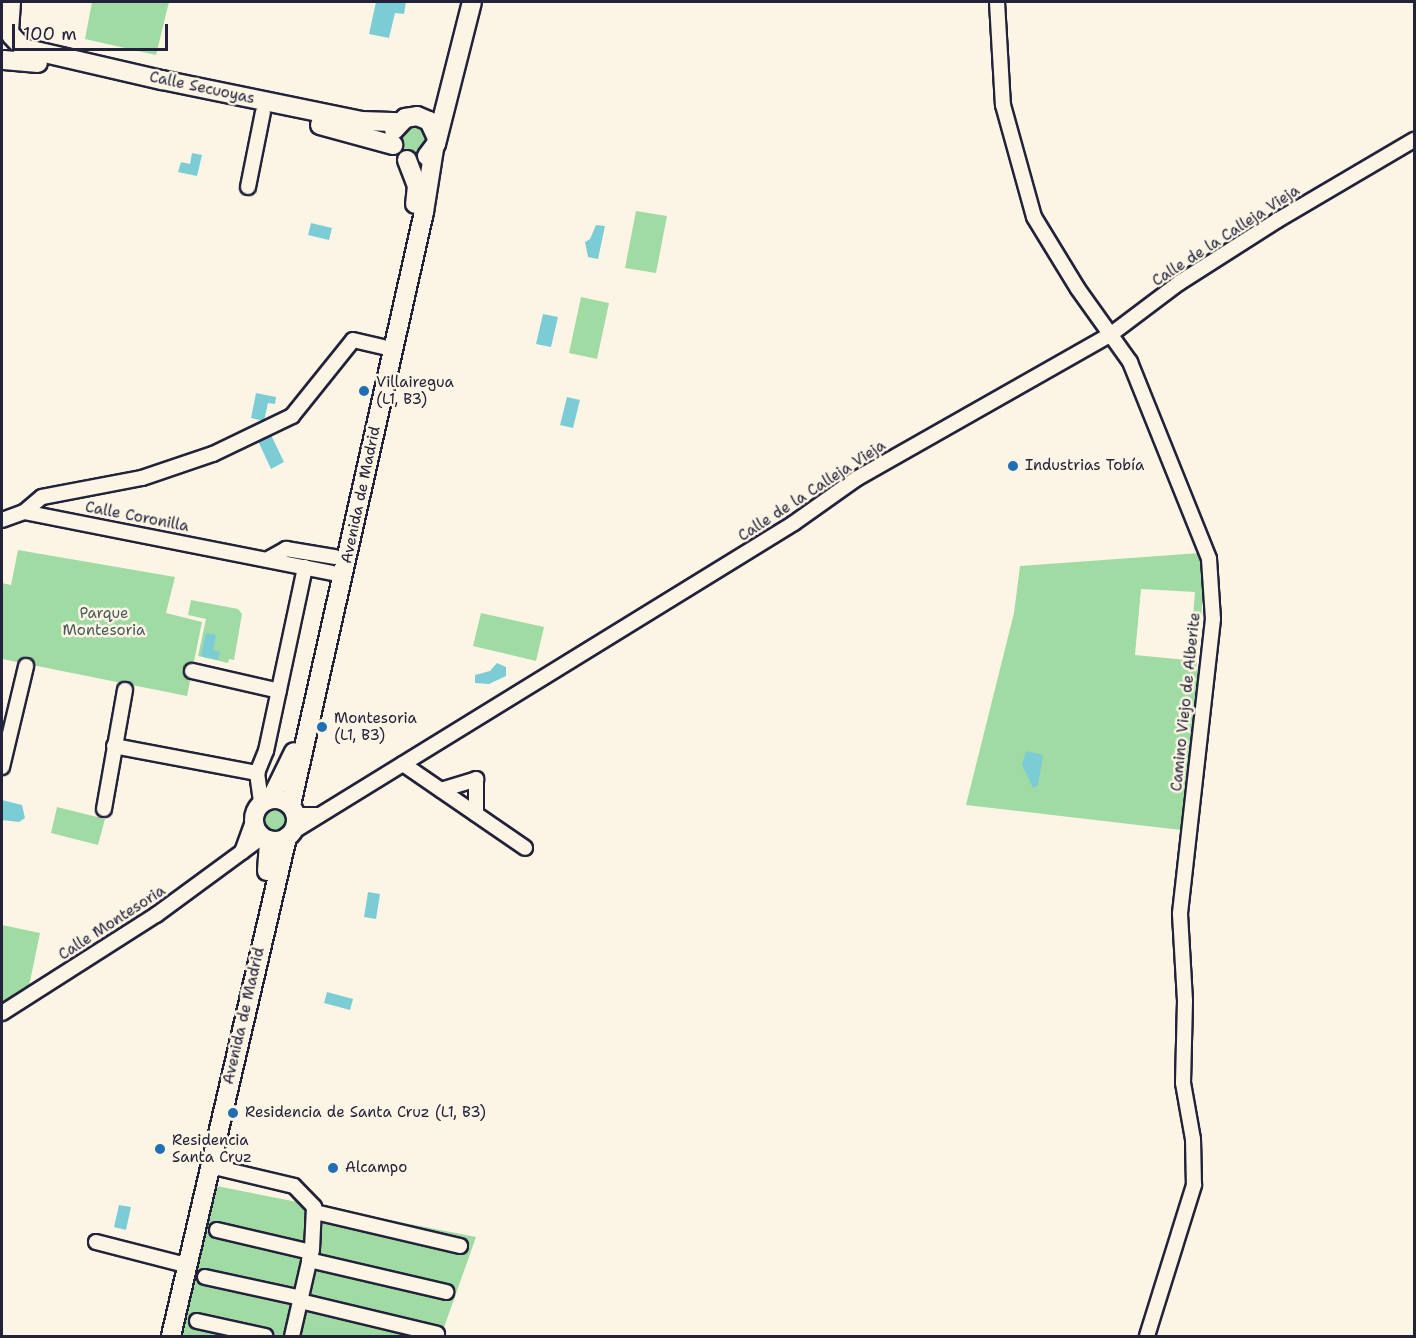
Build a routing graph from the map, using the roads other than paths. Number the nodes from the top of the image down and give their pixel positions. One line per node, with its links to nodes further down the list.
1 (11, 2): 5 (main road)
2 (461, 2): 8 (main road)
3 (472, 2): 11 (main road, Avenida de Madrid)
4 (997, 2): 15 (street, Camino Viejo de Alberite)
5 (7, 31): 6 (main road); 9 (main road, Calle Secuoyas)
6 (3, 61): 7 (main road, Calle Secuoyas)
7 (263, 112): 12 (main road, Calle Secuoyas); 14 (street)
8 (417, 116): 9 (main road); 11 (main road)
9 (400, 122): 12 (main road)
10 (1414, 140): 15 (street, Calle de la Calleja Vieja)
11 (435, 144): 13 (main road); 36 (main road, Avenida de Madrid)
12 (393, 145): 13 (main road)
13 (407, 160): 16 (main road, Avenida de Madrid)
14 (248, 187)
15 (1110, 334): 28 (street, Calle de la Calleja Vieja); 58 (street, Camino Viejo de Alberite)
16 (384, 347): 17 (street); 20 (main road, Avenida de Madrid)
17 (24, 512): 18 (street); 19 (street, Calle Coronilla)
18 (2, 520)
19 (268, 559): 20 (street, Calle Coronilla); 21 (street, Calle Coronilla)
20 (334, 565): 21 (street, Calle Coronilla); 32 (main road, Avenida de Madrid)
21 (305, 567): 25 (street)
22 (26, 666): 26 (street)
23 (192, 671): 25 (street)
24 (126, 690): 27 (street)
25 (279, 691): 30 (street)
26 (7, 719): 29 (street)
27 (114, 746): 30 (street); 33 (street)
28 (403, 764): 31 (street); 36 (street, Calle de la Calleja Vieja)
29 (2, 767)
30 (257, 773): 32 (street)
31 (441, 790): 34 (street); 34 (street)
32 (266, 801): 35 (main road, Avenida de Madrid); 36 (main road)
33 (104, 809)
34 (476, 814): 38 (street)
35 (254, 820): 37 (main road); 39 (street)
36 (292, 822): 37 (main road); 42 (main road, Avenida de Madrid)
37 (265, 838): 39 (street, Calle Montesoria); 40 (main road, Avenida de Madrid)
38 (525, 848)
39 (239, 858): 40 (street); 41 (street, Calle Montesoria)
40 (266, 876): 48 (main road, Avenida de Madrid)
41 (2, 1013)
42 (210, 1166): 43 (street); 55 (main road, Avenida de Madrid)
43 (315, 1212): 46 (street); 47 (street)
44 (217, 1230): 47 (street)
45 (96, 1242): 48 (street)
46 (460, 1246)
47 (310, 1256): 50 (street); 51 (street)
48 (178, 1263): 54 (main road, Avenida de Madrid)
49 (205, 1277): 51 (street)
50 (446, 1292)
51 (300, 1300): 53 (street); 57 (street)
52 (196, 1321): 56 (street)
53 (437, 1334)
54 (161, 1336)
55 (171, 1336)
56 (265, 1336)
57 (292, 1336)
58 (1147, 1336)

